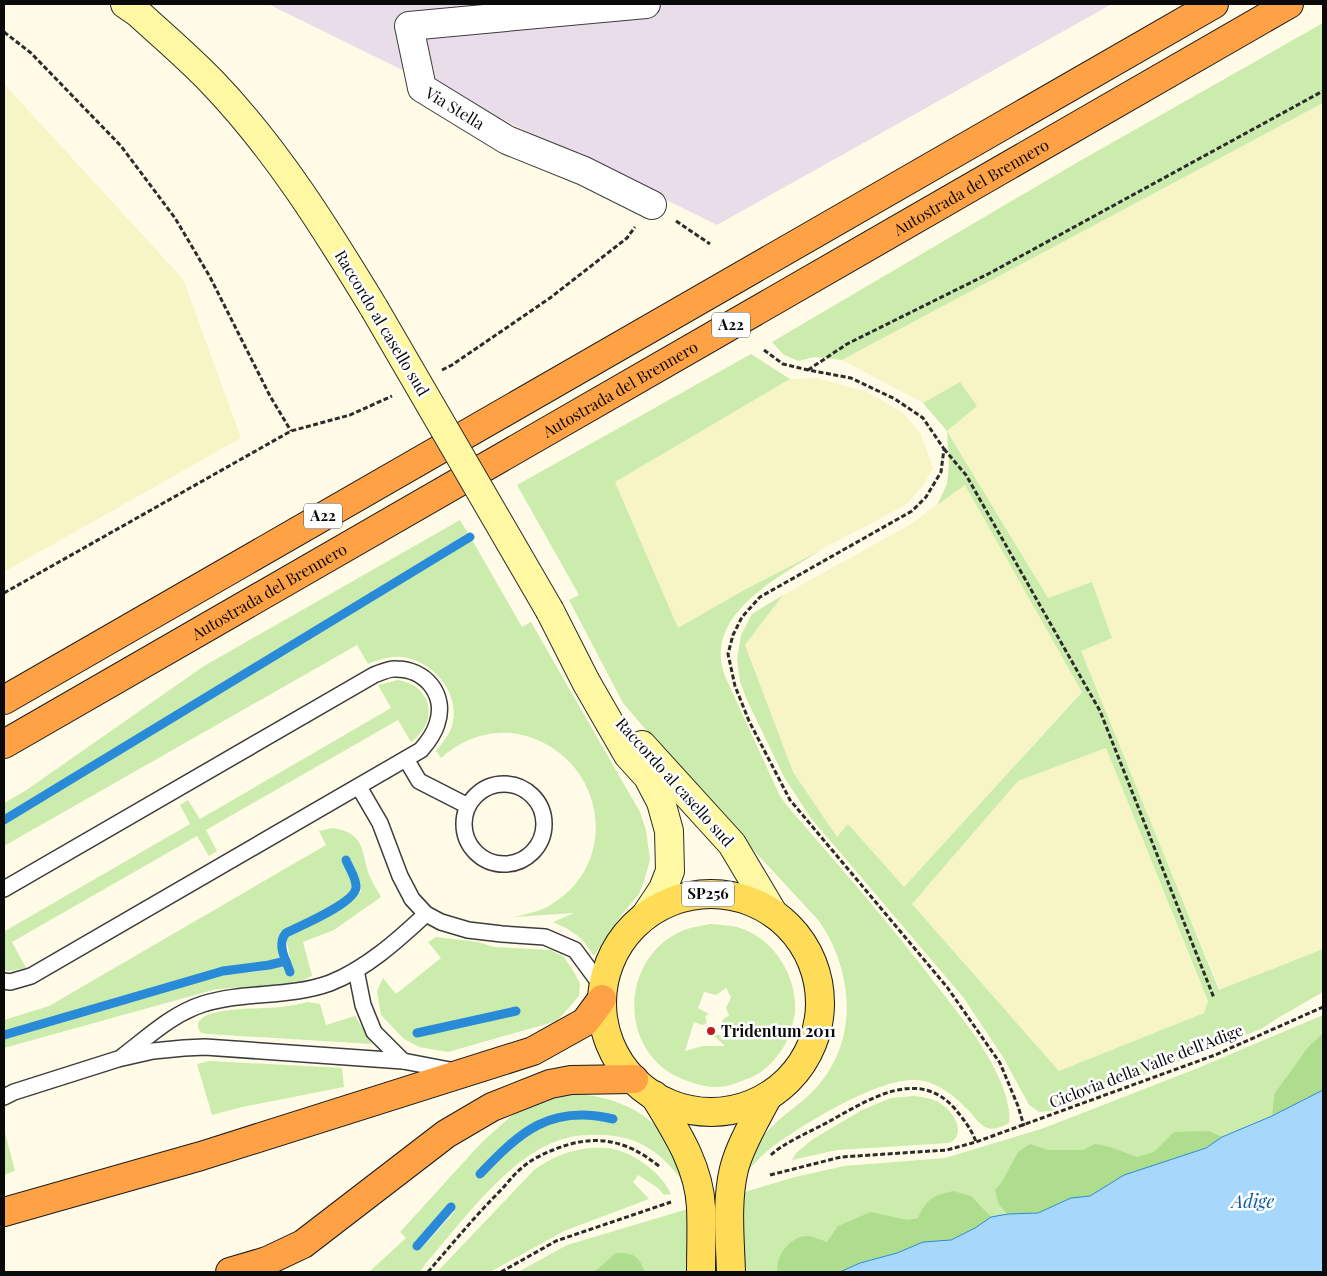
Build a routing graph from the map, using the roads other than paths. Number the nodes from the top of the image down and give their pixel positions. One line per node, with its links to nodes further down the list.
1 (125, 4): 6 (main road, Raccordo al casello sud / SP256, bridge)
2 (646, 4): 5 (street, Via Stella)
3 (1214, 4): 7 (highway, A22)
4 (1289, 4): 8 (highway, Autostrada del Brennero / A22)
5 (652, 205)
6 (586, 682): 13 (main road, Raccordo al casello sud / SP256); 15 (main road, Raccordo al casello sud / SP256)
7 (4, 700)
8 (4, 744)
9 (406, 759): 10 (lane); 11 (lane); 12 (lane)
10 (359, 787): 14 (lane); 17 (lane)
11 (468, 806): 11 (lane)
12 (4, 889)
13 (773, 913): 15 (main road, Raccordo al casello sud / SP256); 24 (main road, Raccordo al casello sud / SP256)
14 (426, 914): 16 (lane); 18 (lane)
15 (645, 916): 18 (main road, Raccordo al casello sud / SP256)
16 (356, 970): 19 (lane); 20 (lane)
17 (4, 981)
18 (603, 994): 21 (highway); 22 (main road, Raccordo al casello sud / SP256)
19 (118, 1060): 20 (lane); 23 (lane)
20 (403, 1060): 21 (lane)
21 (464, 1073): 25 (highway)
22 (644, 1087): 24 (main road, Raccordo al casello sud / SP256); 26 (highway); 27 (main road, Raccordo al casello sud / SP256)
23 (4, 1096)
24 (768, 1096): 28 (main road, Raccordo al casello sud / SP256)
25 (4, 1212)
26 (230, 1272)
27 (701, 1272)
28 (730, 1272)

